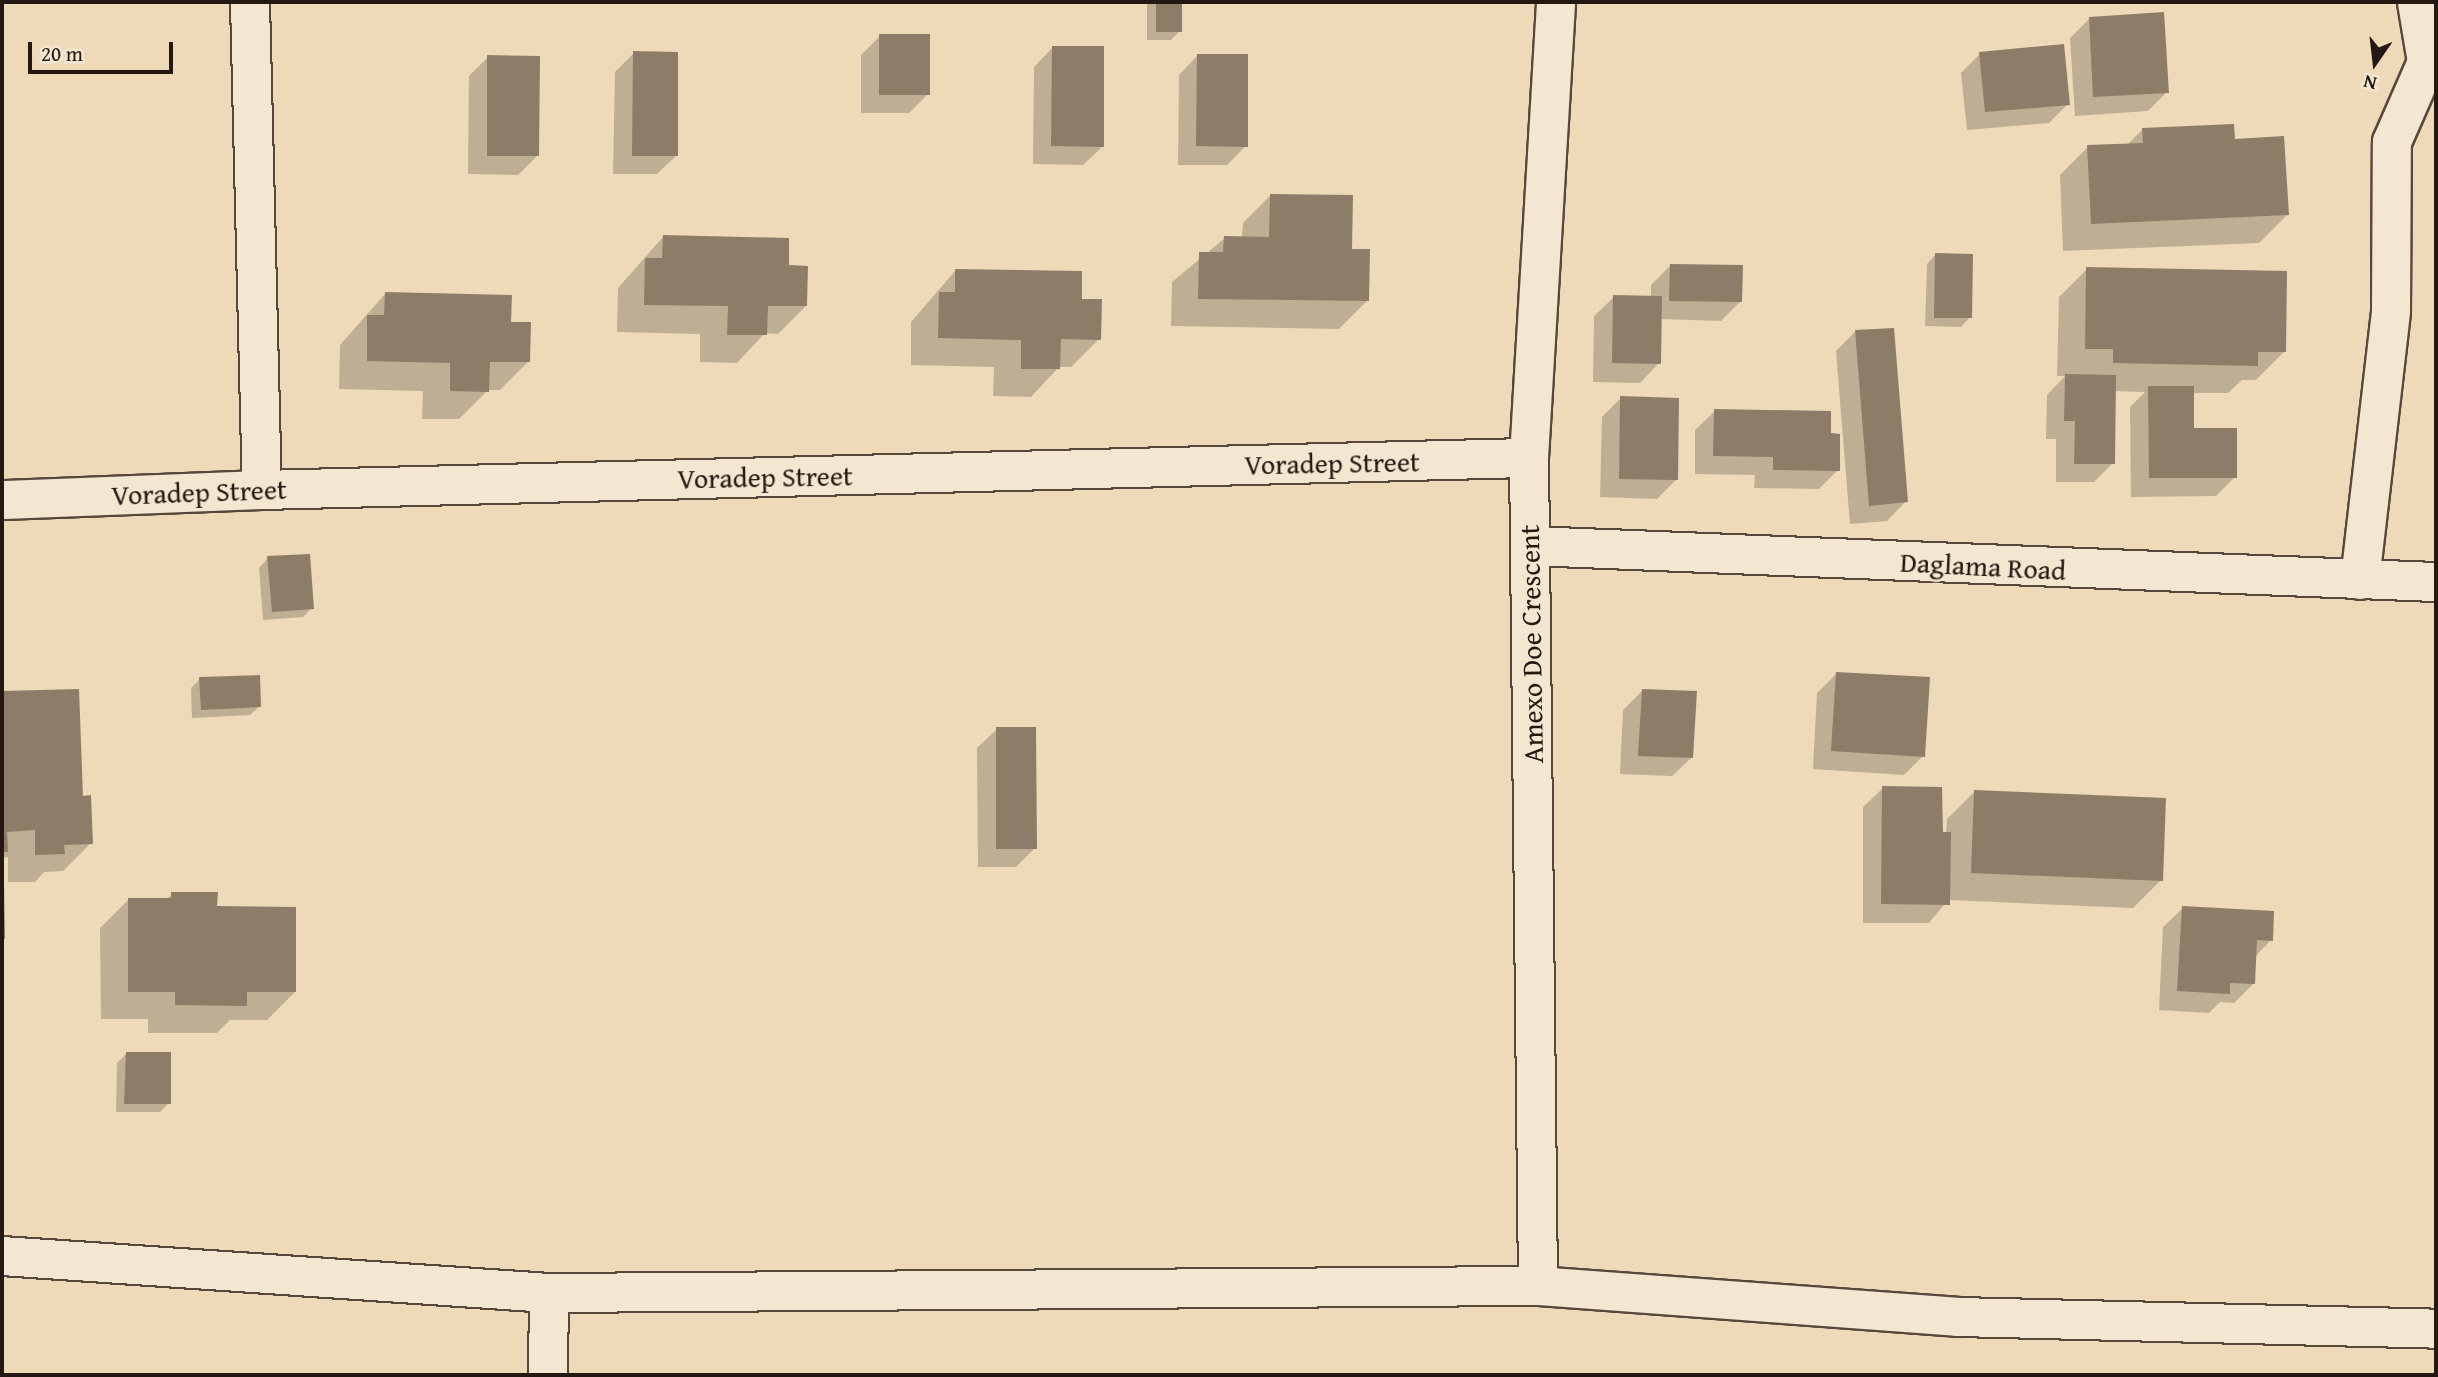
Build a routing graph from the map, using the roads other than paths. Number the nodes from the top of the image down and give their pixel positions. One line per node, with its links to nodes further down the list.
1 (250, 2): 6 (street)
2 (1556, 2): 5 (street, Amexo Doe Crescent)
3 (2417, 2): 4 (street)
4 (2431, 60): 9 (street)
5 (1529, 458): 6 (street, Voradep Street); 8 (street, Amexo Doe Crescent)
6 (262, 489): 7 (street, Voradep Street)
7 (2, 500)
8 (1531, 545): 9 (street, Daglama Road); 12 (street, Amexo Doe Crescent)
9 (2360, 580): 10 (street, Daglama Road)
10 (2436, 582)
11 (2, 1256): 13 (street)
12 (1538, 1286): 13 (street); 14 (street)
13 (549, 1293): 15 (street)
14 (2436, 1329)
15 (548, 1375)

